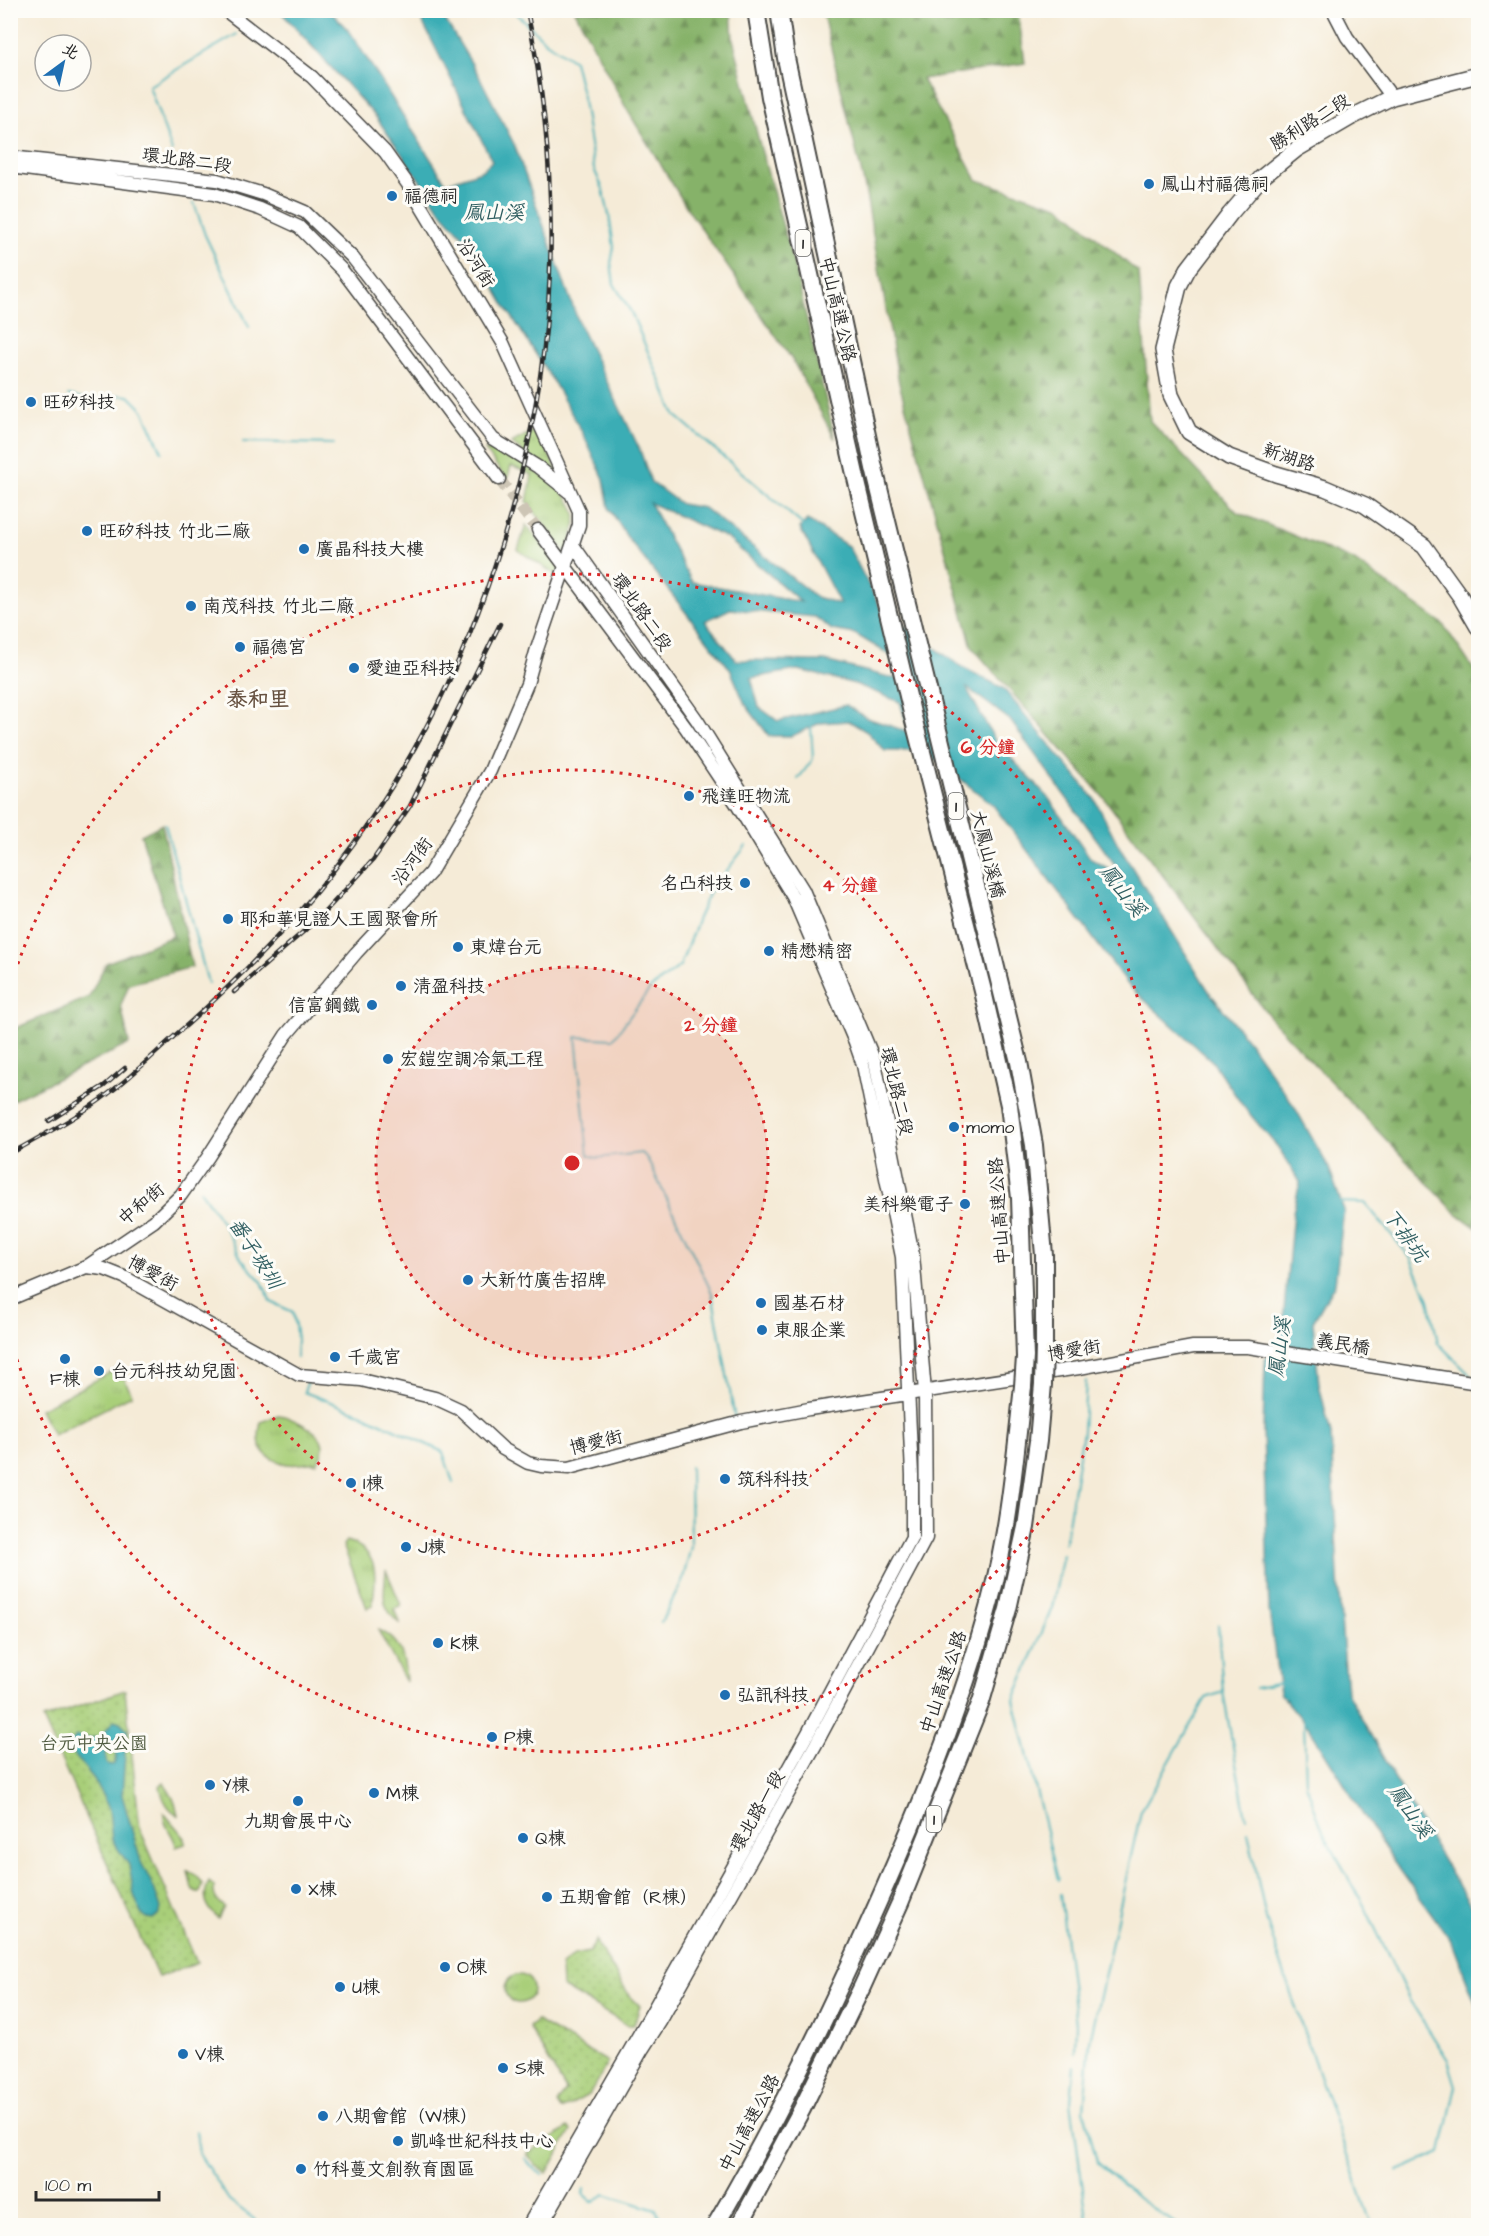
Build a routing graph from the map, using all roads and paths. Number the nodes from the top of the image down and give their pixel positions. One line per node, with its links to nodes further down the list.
1 (225, 10): 12 (street, 沿河街)
2 (756, 10): 26 (highway, 中山高速公路 / 1, bridge)
3 (779, 10): 10 (highway, 中山高速公路 / 1)
4 (1333, 10): 6 (street)
5 (1479, 75): 6 (main road, 勝利路二段)
6 (1392, 97): 9 (main road, 勝利路二段)
7 (10, 157): 12 (street, 環北路二段)
8 (10, 167): 11 (street, 環北路二段)
9 (1179, 286): 16 (main road, 新湖路)
10 (874, 468): 27 (highway, 大鳳山溪橋 / 1, bridge)
11 (499, 479)
12 (572, 495): 14 (street)
13 (538, 530): 15 (street, 環北路二段)
14 (573, 545): 15 (street, 沿河街); 22 (street, 環北路二段)
15 (565, 566): 17 (street, 沿河街); 23 (street, 環北路二段)
16 (1479, 627)
17 (208, 1157): 18 (street, 中和街)
18 (86, 1268): 19 (street); 23 (street, 博愛街)
19 (10, 1299)
20 (1202, 1347): 21 (street, 義民橋); 22 (street, 博愛街)
21 (1479, 1383)
22 (925, 1392): 23 (street, 博愛街); 25 (street, 環北路一段)
23 (909, 1394): 24 (street, 環北路一段)
24 (528, 2226)
25 (542, 2226)
26 (715, 2226)
27 (740, 2226)

